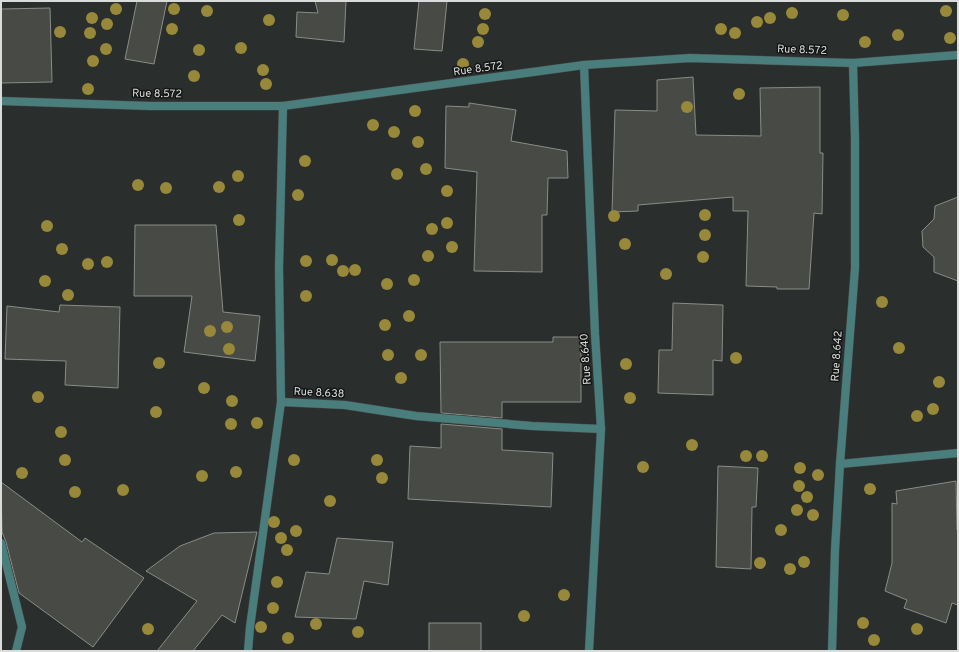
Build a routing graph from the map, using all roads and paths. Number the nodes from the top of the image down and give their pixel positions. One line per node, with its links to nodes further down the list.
1 (958, 55): 2 (street, Rue 8.572)
2 (853, 63): 3 (street, Rue 8.572); 9 (street, Rue 8.642)
3 (584, 65): 5 (street, Rue 8.572); 7 (street, Rue 8.640)
4 (1, 101): 5 (street, Rue 8.572)
5 (282, 106): 6 (street, Rue 8.638)
6 (281, 402): 7 (street, Rue 8.638); 12 (street)
7 (601, 429): 13 (street, Rue 8.640)
8 (958, 452): 9 (street)
9 (840, 464): 14 (street, Rue 8.642)
10 (1, 543): 11 (street)
11 (16, 651)
12 (248, 651)
13 (589, 651)
14 (832, 651)

